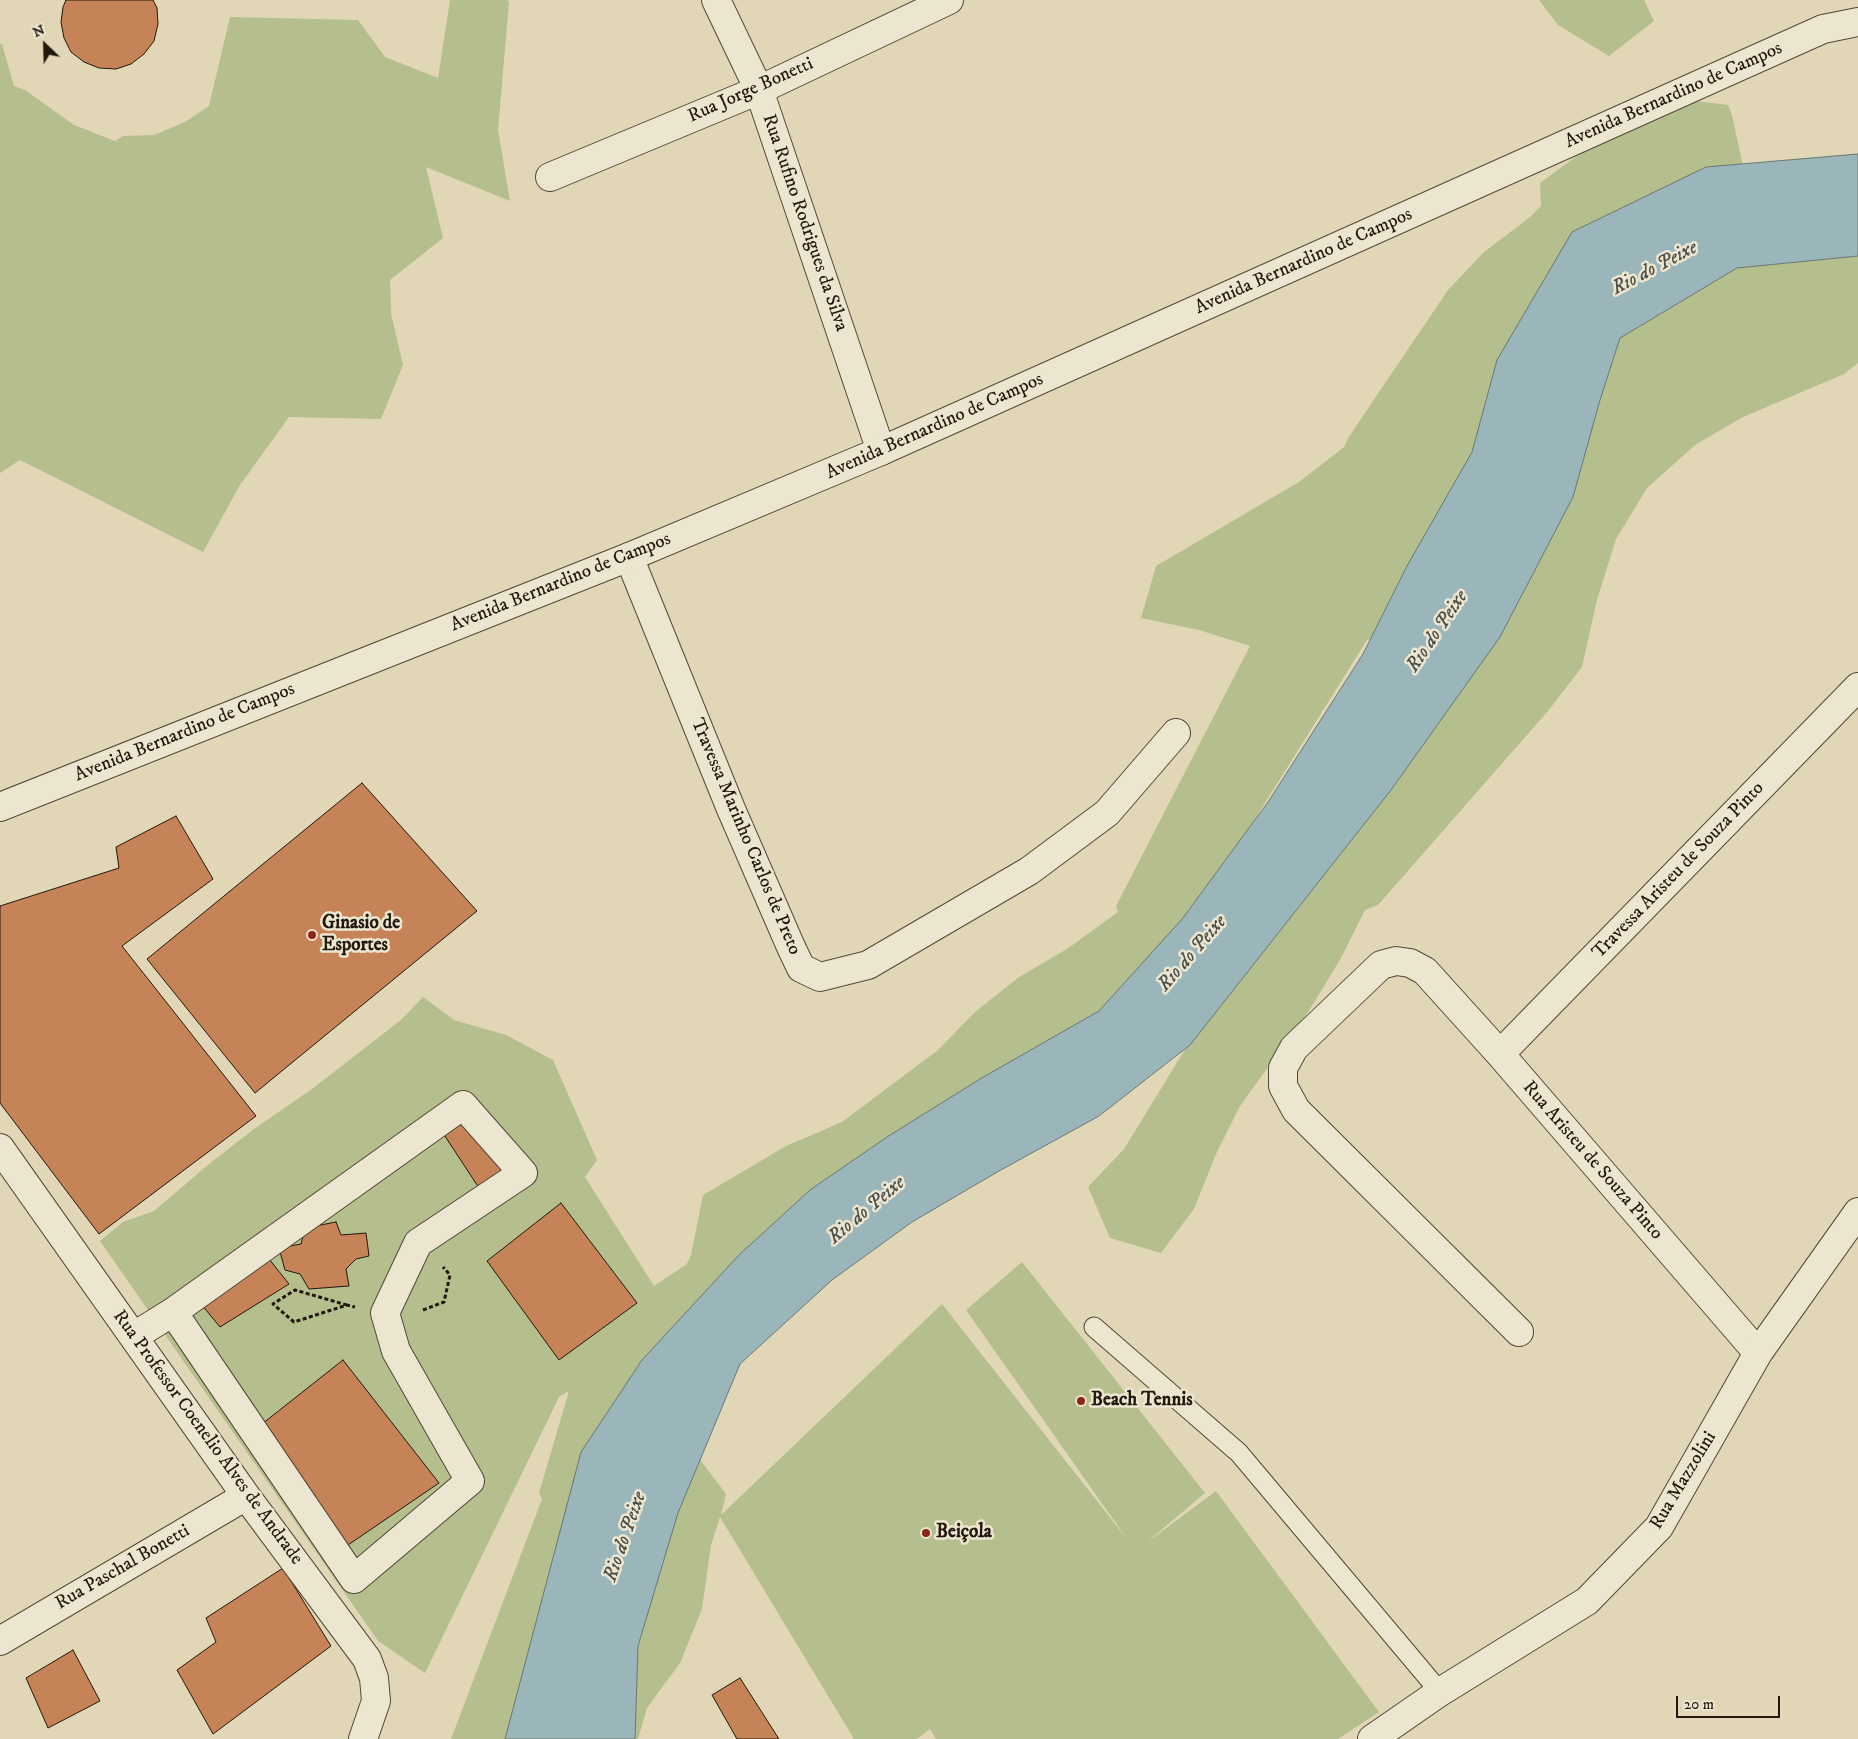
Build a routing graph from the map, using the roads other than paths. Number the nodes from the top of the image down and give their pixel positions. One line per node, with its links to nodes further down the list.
1 (716, 0): 4 (street, Rua Rufino Rodrigues da Silva)
2 (949, 0): 4 (street, Rua Jorge Bonetti)
3 (1858, 22): 6 (street, Avenida Bernardino de Campos)
4 (759, 90): 5 (street, Rua Jorge Bonetti); 6 (street, Rua Rufino Rodrigues da Silva)
5 (550, 177)
6 (881, 451): 7 (street, Avenida Bernardino de Campos)
7 (629, 557): 9 (street, Travessa Marinho Carlos de Preto); 10 (street, Avenida Bernardino de Campos)
8 (1858, 687): 11 (street, Travessa Aristeu de Souza Pinto)
9 (1176, 733)
10 (0, 807)
11 (1500, 1054): 16 (street, Rua Aristeu de Souza Pinto); 18 (street, Rua Aristeu de Souza Pinto)
12 (0, 1148): 17 (street, Rua Professor Coenelio Alves de Andrade)
13 (1858, 1212): 18 (street, Rua Mazzolini)
14 (174, 1312): 14 (street); 17 (street)
15 (1094, 1327): 21 (lane)
16 (1519, 1332)
17 (134, 1336): 19 (street, Rua Professor Coenelio Alves de Andrade)
18 (1758, 1354): 21 (street, Rua Mazzolini)
19 (246, 1496): 20 (street, Rua Paschal Bonetti); 22 (street, Rua Professor Coenelio Alves de Andrade)
20 (0, 1641)
21 (1440, 1692): 23 (street, Rua Mazzolini)
22 (362, 1739)
23 (1372, 1739)

